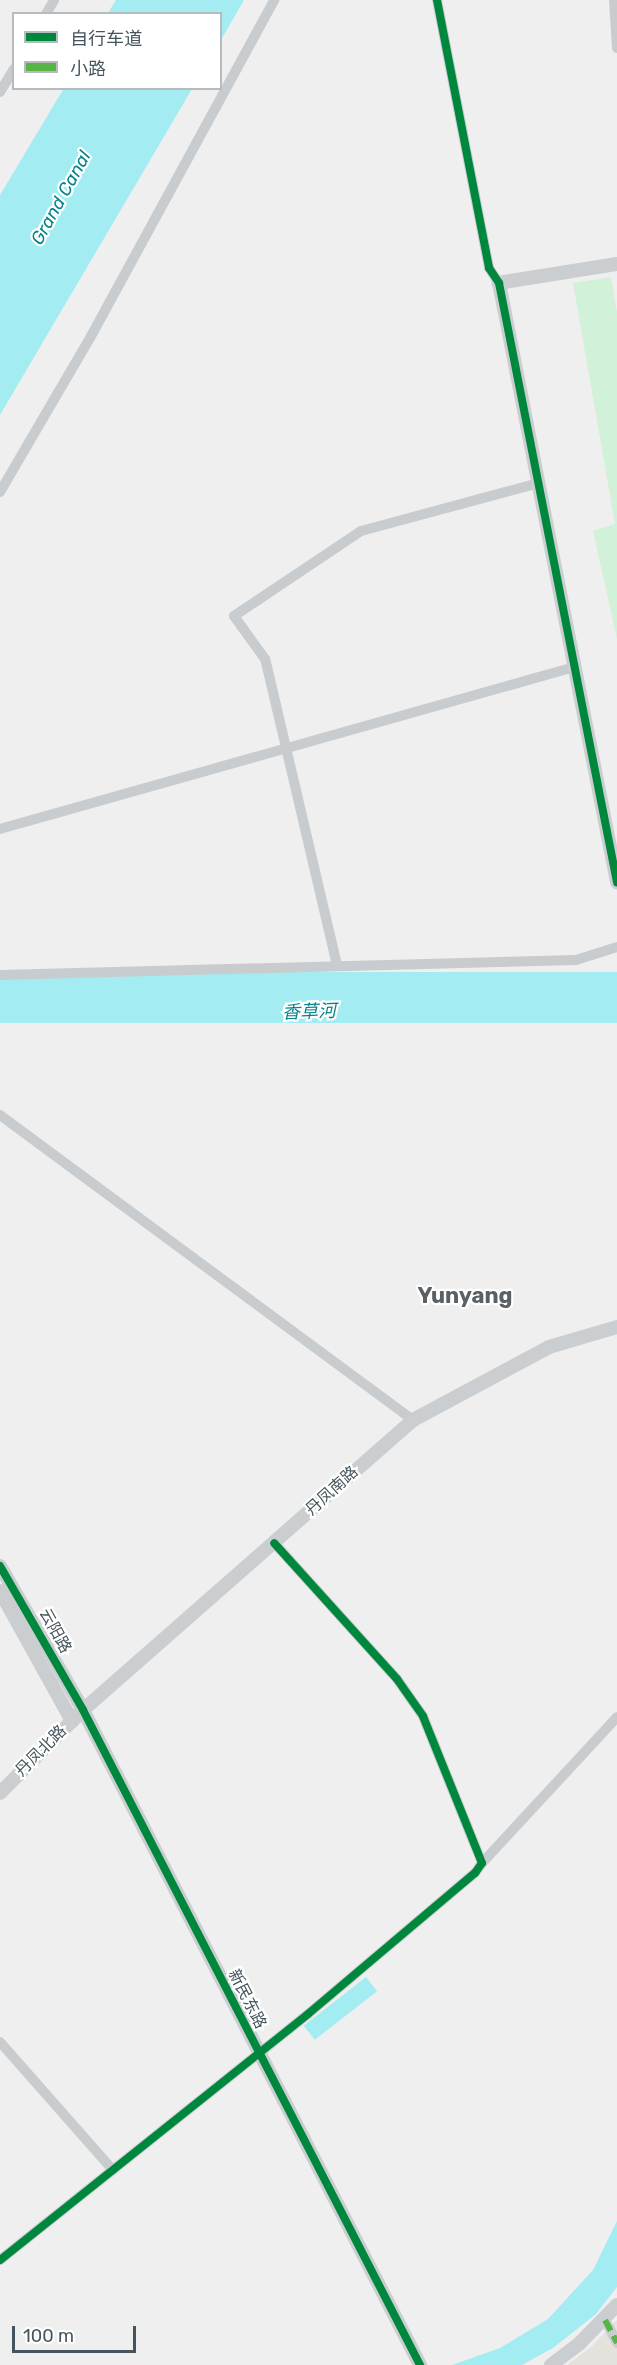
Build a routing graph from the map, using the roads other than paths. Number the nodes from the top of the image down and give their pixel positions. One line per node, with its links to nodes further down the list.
1 (274, 0): 10 (street)
2 (437, 0): 8 (street)
3 (614, 0): 4 (street)
4 (617, 48)
5 (12, 72): 6 (street)
6 (0, 92)
7 (617, 264): 8 (street)
8 (499, 283): 9 (street)
9 (535, 484): 11 (street); 12 (street)
10 (0, 492)
11 (572, 668): 12 (street); 14 (street)
12 (285, 747): 13 (street); 16 (street)
13 (0, 830)
14 (617, 882)
15 (617, 947): 16 (street)
16 (337, 965): 17 (street)
17 (0, 975)
18 (0, 1115): 20 (street)
19 (617, 1328): 20 (street, 丹凤南路)
20 (413, 1420): 21 (street, 丹凤南路)
21 (274, 1543): 24 (street, 丹凤南路); 28 (street)
22 (0, 1566): 24 (street, 云阳路)
23 (0, 1591): 26 (street, 云阳路)
24 (83, 1710): 26 (street, 丹凤北路); 30 (street, 新民东路)
25 (617, 1717): 28 (street)
26 (72, 1721): 27 (street, 丹凤北路)
27 (0, 1793)
28 (482, 1863): 30 (street)
29 (0, 2042): 31 (street)
30 (258, 2051): 31 (street); 36 (street, 新民东路)
31 (113, 2170): 32 (street)
32 (0, 2260)
33 (617, 2305): 34 (street)
34 (605, 2320): 35 (street); 37 (street)
35 (617, 2343)
36 (419, 2362)
37 (551, 2365)

